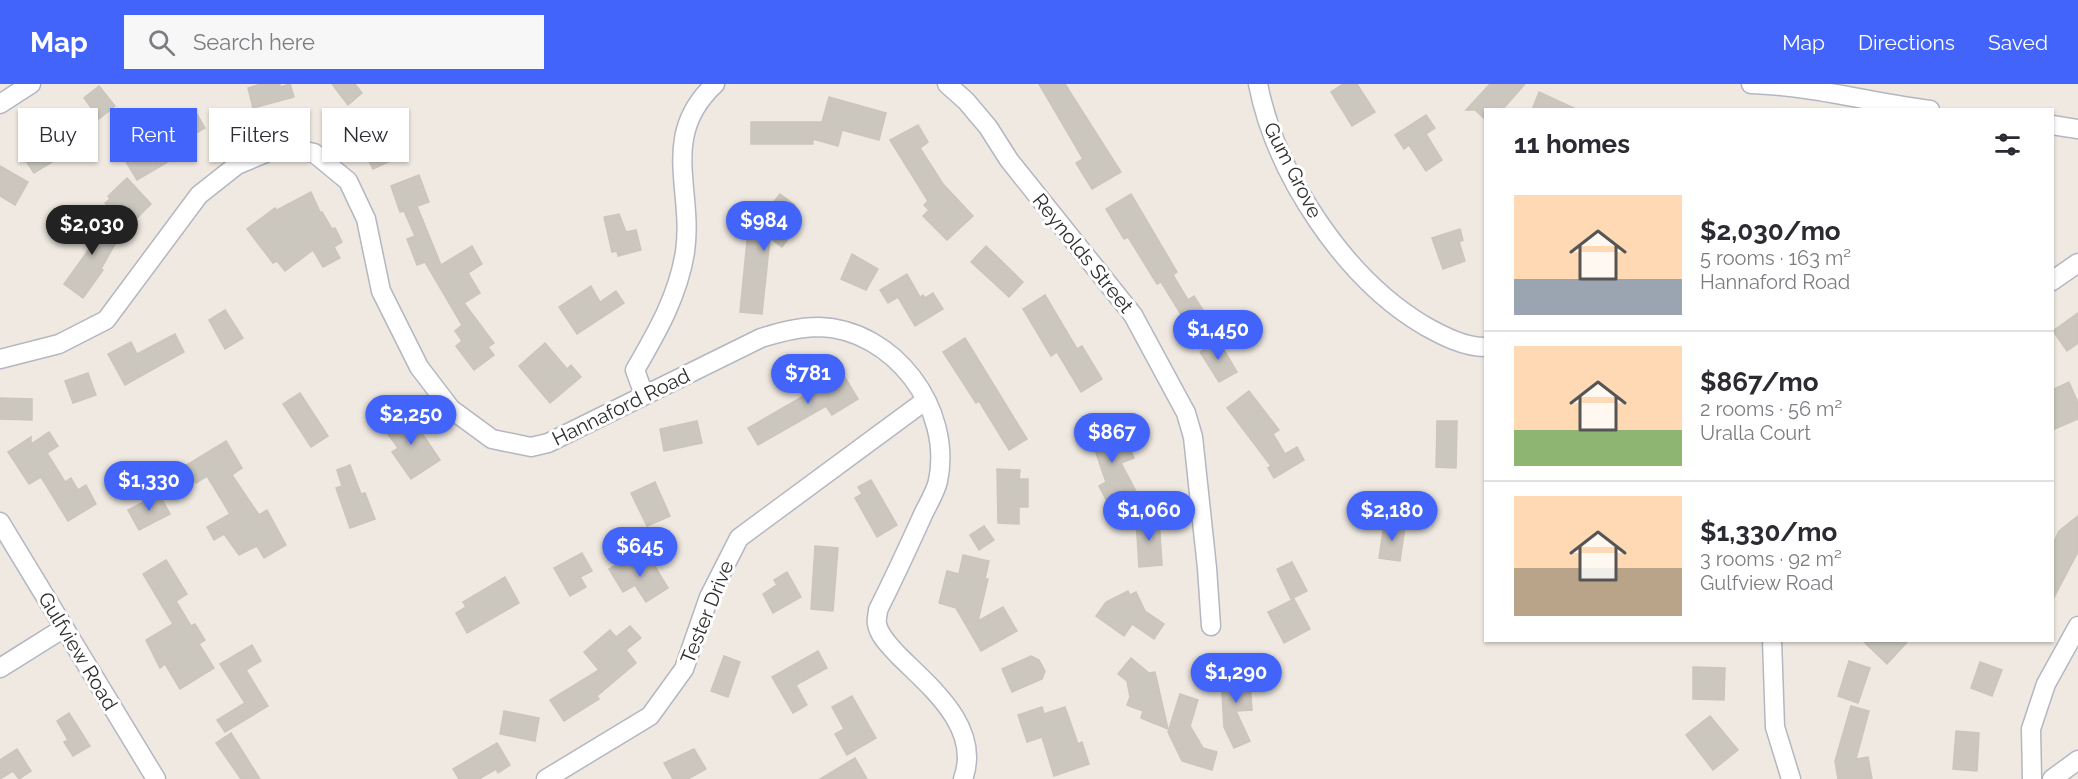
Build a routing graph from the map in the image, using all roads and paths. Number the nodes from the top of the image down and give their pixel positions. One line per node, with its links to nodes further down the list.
1 (31, 84): 6 (street)
2 (715, 84): 14 (street)
3 (947, 84): 18 (street, Reynolds Street)
4 (1258, 84): 12 (street, Gum Grove)
5 (1751, 84): 7 (street)
6 (0, 104)
7 (1914, 108)
8 (2054, 125): 9 (street)
9 (2078, 129)
10 (2078, 263): 11 (street)
11 (2054, 280)
12 (1484, 347)
13 (0, 359): 14 (street, Hannaford Road)
14 (644, 395): 15 (street, Hannaford Road)
15 (926, 400): 24 (street, Tester Drive); 25 (street, Hannaford Road)
16 (0, 522): 19 (street, Gulfview Road)
17 (2078, 626): 27 (street)
18 (1211, 627)
19 (64, 628): 21 (street); 23 (street, Gulfview Road)
20 (1772, 642): 26 (street)
21 (0, 668)
22 (2078, 760): 28 (street)
23 (156, 779)
24 (546, 779)
25 (963, 779)
26 (1791, 779)
27 (2032, 779)
28 (2052, 779)

